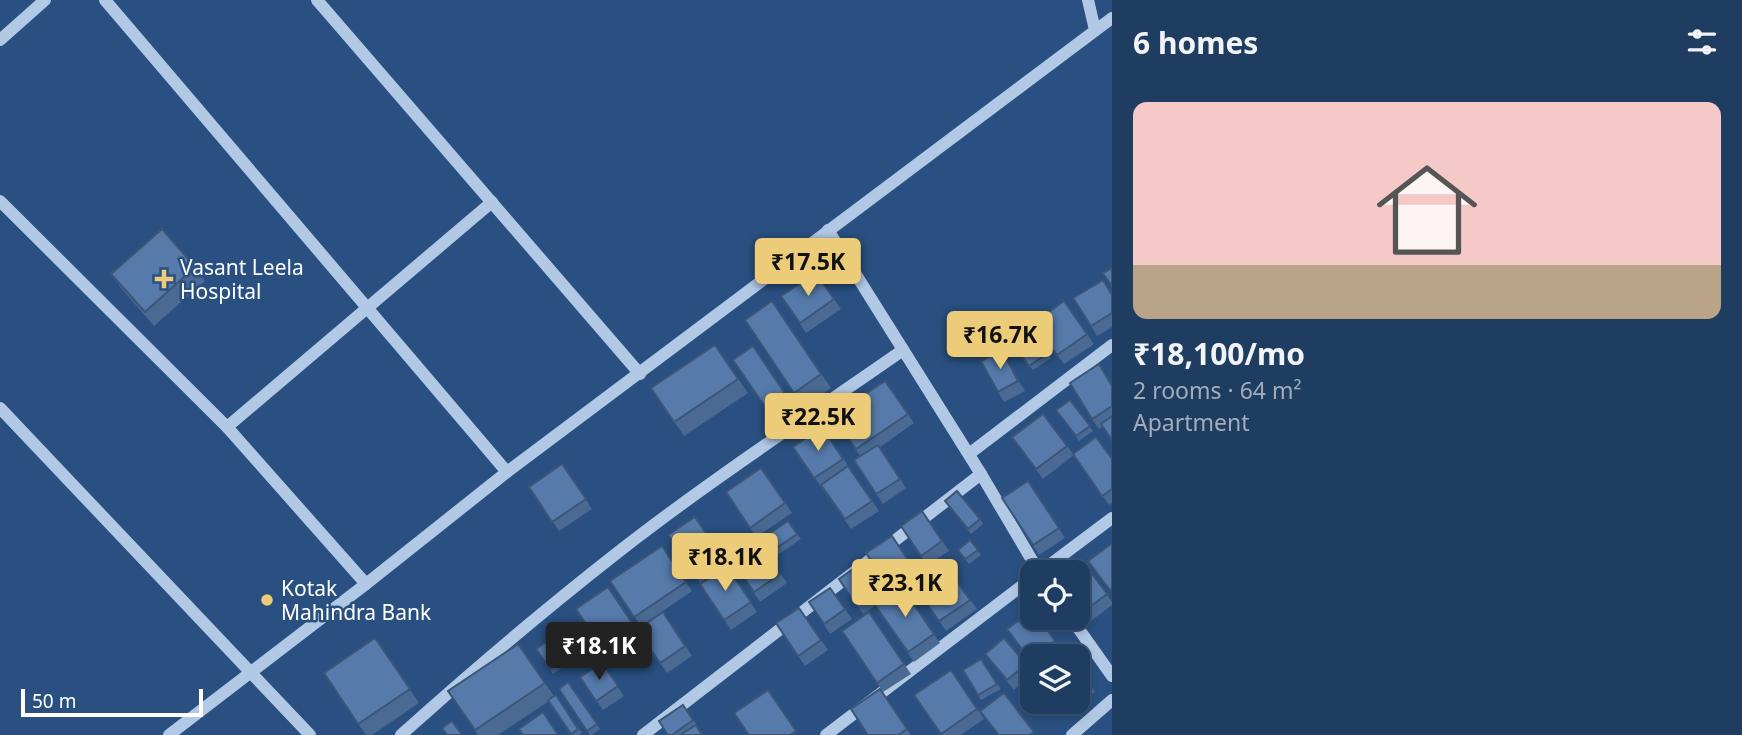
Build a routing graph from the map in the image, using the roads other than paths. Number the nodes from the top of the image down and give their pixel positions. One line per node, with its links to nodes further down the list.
1 (46, 0): 7 (street)
2 (105, 0): 11 (street)
3 (317, 0): 9 (street)
4 (1088, 0): 6 (street)
5 (1112, 18): 6 (street)
6 (1096, 30): 10 (street)
7 (0, 40)
8 (0, 201): 16 (street)
9 (492, 202): 11 (street); 14 (street)
10 (828, 230): 13 (street); 14 (street)
11 (366, 309): 16 (street); 18 (street)
12 (1112, 345): 17 (street)
13 (903, 350): 17 (street); 31 (street)
14 (640, 374): 18 (street)
15 (0, 408): 26 (street)
16 (227, 427): 23 (street)
17 (968, 454): 19 (street)
18 (506, 472): 23 (street)
19 (981, 474): 21 (street); 32 (street)
20 (1112, 518): 22 (street)
21 (1032, 560)
22 (1055, 560)
23 (366, 584): 26 (street)
24 (1020, 587): 33 (street)
25 (1079, 630): 27 (street)
26 (250, 671): 29 (street); 30 (street)
27 (1112, 676)
28 (1112, 700): 34 (street)
29 (169, 735)
30 (310, 735)
31 (401, 735)
32 (643, 735)
33 (826, 735)
34 (1072, 735)

